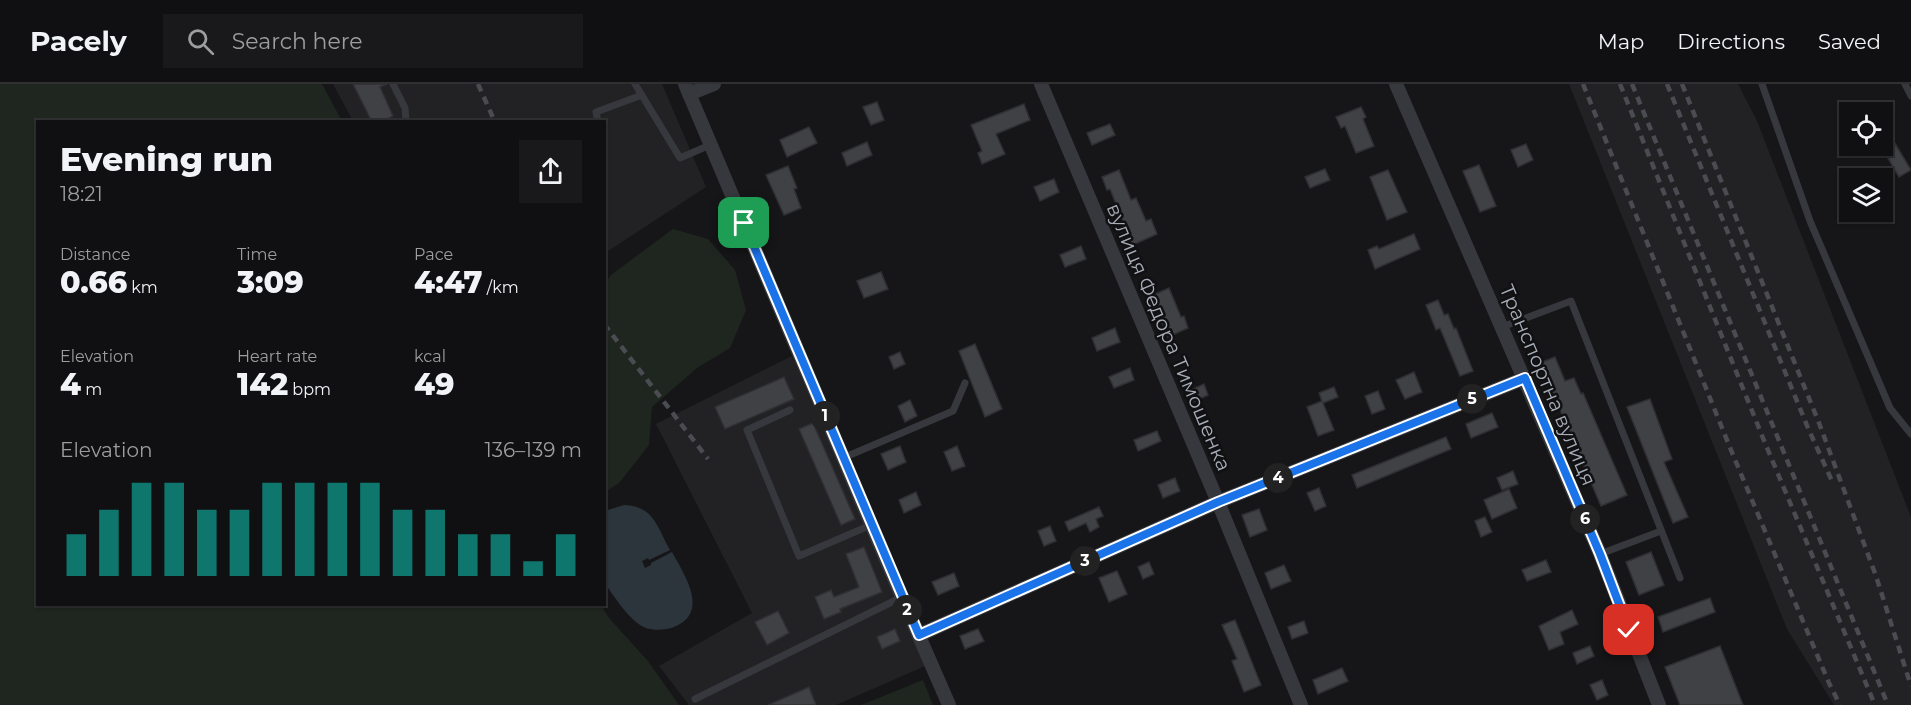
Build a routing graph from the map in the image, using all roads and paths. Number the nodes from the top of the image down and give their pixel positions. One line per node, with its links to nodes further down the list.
1 (393, 84): 11 (lane)
2 (635, 84): 9 (lane)
3 (714, 84): 8 (street)
4 (1041, 84): 20 (street, вулиця Федора Тимошенка)
5 (1396, 84): 14 (street, Транспортна вулиця)
6 (1762, 84): 18 (lane)
7 (1905, 84): 10 (lane)
8 (687, 89): 13 (street)
9 (642, 95): 12 (lane); 13 (lane)
10 (1911, 96)
11 (406, 120)
12 (598, 120)
13 (711, 145): 19 (street)
14 (1502, 327): 15 (street, Транспортна вулиця); 22 (lane)
15 (1525, 378): 20 (street); 23 (street, Транспортна вулиця)
16 (965, 383): 19 (lane)
17 (790, 410): 21 (lane)
18 (1911, 434)
19 (843, 458): 21 (street)
20 (1218, 502): 26 (street); 29 (street, вулиця Федора Тимошенка)
21 (871, 525): 25 (street)
22 (1661, 531): 23 (lane); 24 (lane)
23 (1600, 554): 30 (street, Транспортна вулиця)
24 (1680, 578)
25 (902, 597): 26 (street); 27 (lane)
26 (919, 635): 28 (street)
27 (695, 699)
28 (950, 705)
29 (1301, 705)
30 (1659, 705)

